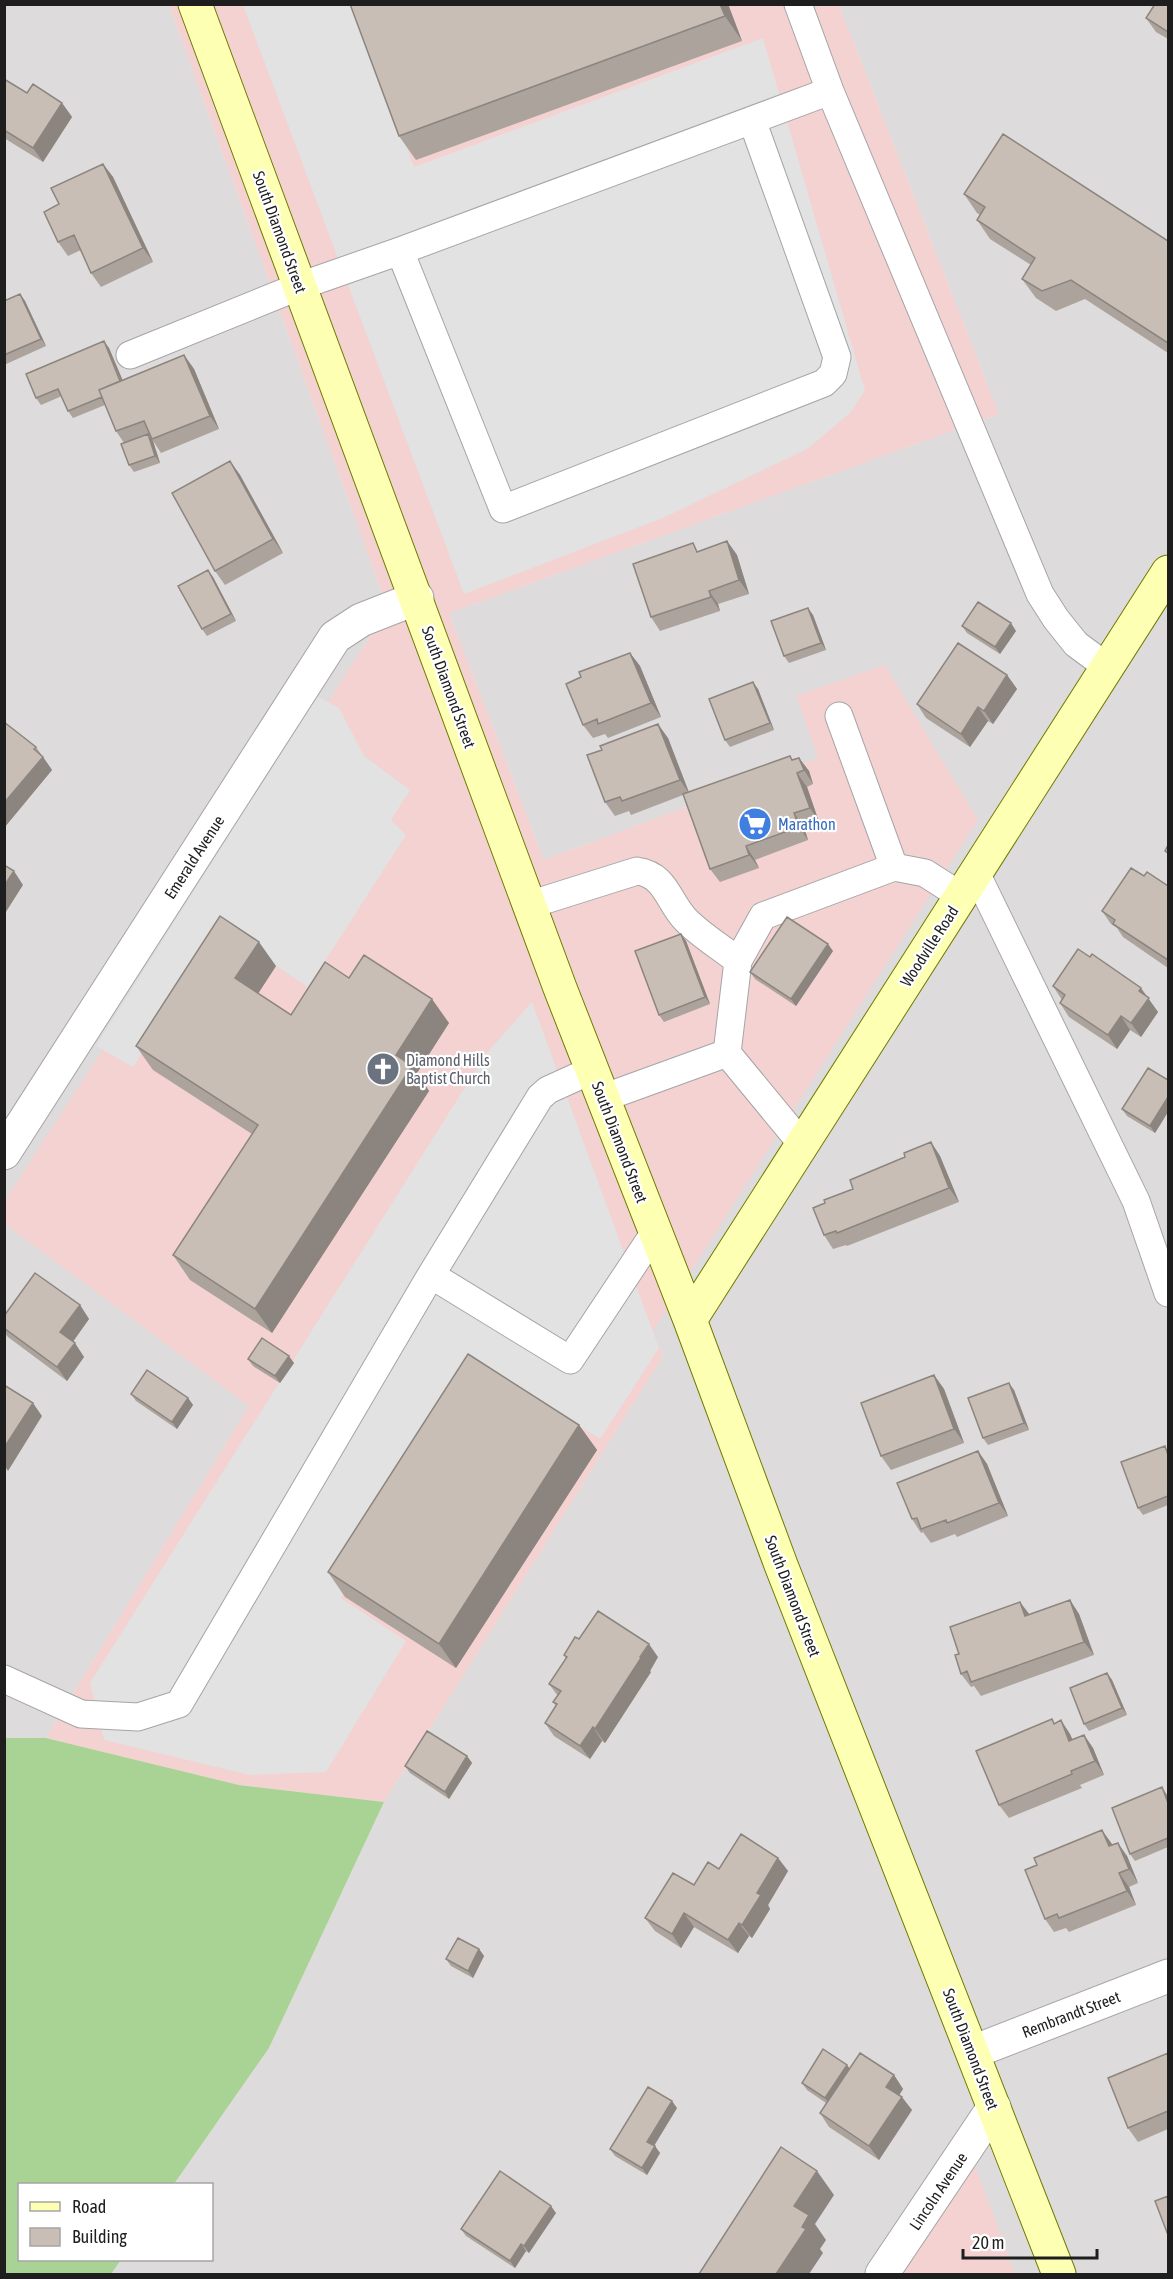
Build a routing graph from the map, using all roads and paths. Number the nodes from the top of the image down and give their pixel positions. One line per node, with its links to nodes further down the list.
1 (195, 4): 6 (street, South Diamond Street)
2 (798, 4): 3 (lane)
3 (830, 91): 4 (lane); 10 (lane)
4 (752, 120): 5 (lane); 5 (lane)
5 (400, 251): 6 (lane)
6 (300, 285): 7 (lane); 9 (street, South Diamond Street)
7 (130, 355)
8 (1168, 572): 10 (street, Woodville Road)
9 (417, 598): 14 (street, South Diamond Street); 19 (street, Emerald Avenue)
10 (1107, 667): 13 (street, Woodville Road)
11 (839, 716): 12 (lane)
12 (894, 867): 13 (lane); 15 (lane)
13 (968, 884): 18 (street, Woodville Road); 22 (lane)
14 (529, 905): 15 (lane); 17 (street, South Diamond Street)
15 (738, 961): 16 (lane)
16 (727, 1053): 17 (lane); 18 (lane)
17 (597, 1084): 20 (street, South Diamond Street); 21 (lane)
18 (802, 1144): 23 (street, Woodville Road)
19 (4, 1153)
20 (655, 1232): 21 (lane); 23 (street, South Diamond Street)
21 (431, 1275): 24 (lane)
22 (1168, 1293)
23 (690, 1320): 26 (street, South Diamond Street)
24 (4, 1679)
25 (1168, 1976): 26 (street, Rembrandt Street)
26 (973, 2052): 27 (street, South Diamond Street)
27 (994, 2107): 28 (street, Lincoln Avenue); 29 (street, South Diamond Street)
28 (882, 2274)
29 (1059, 2274)

